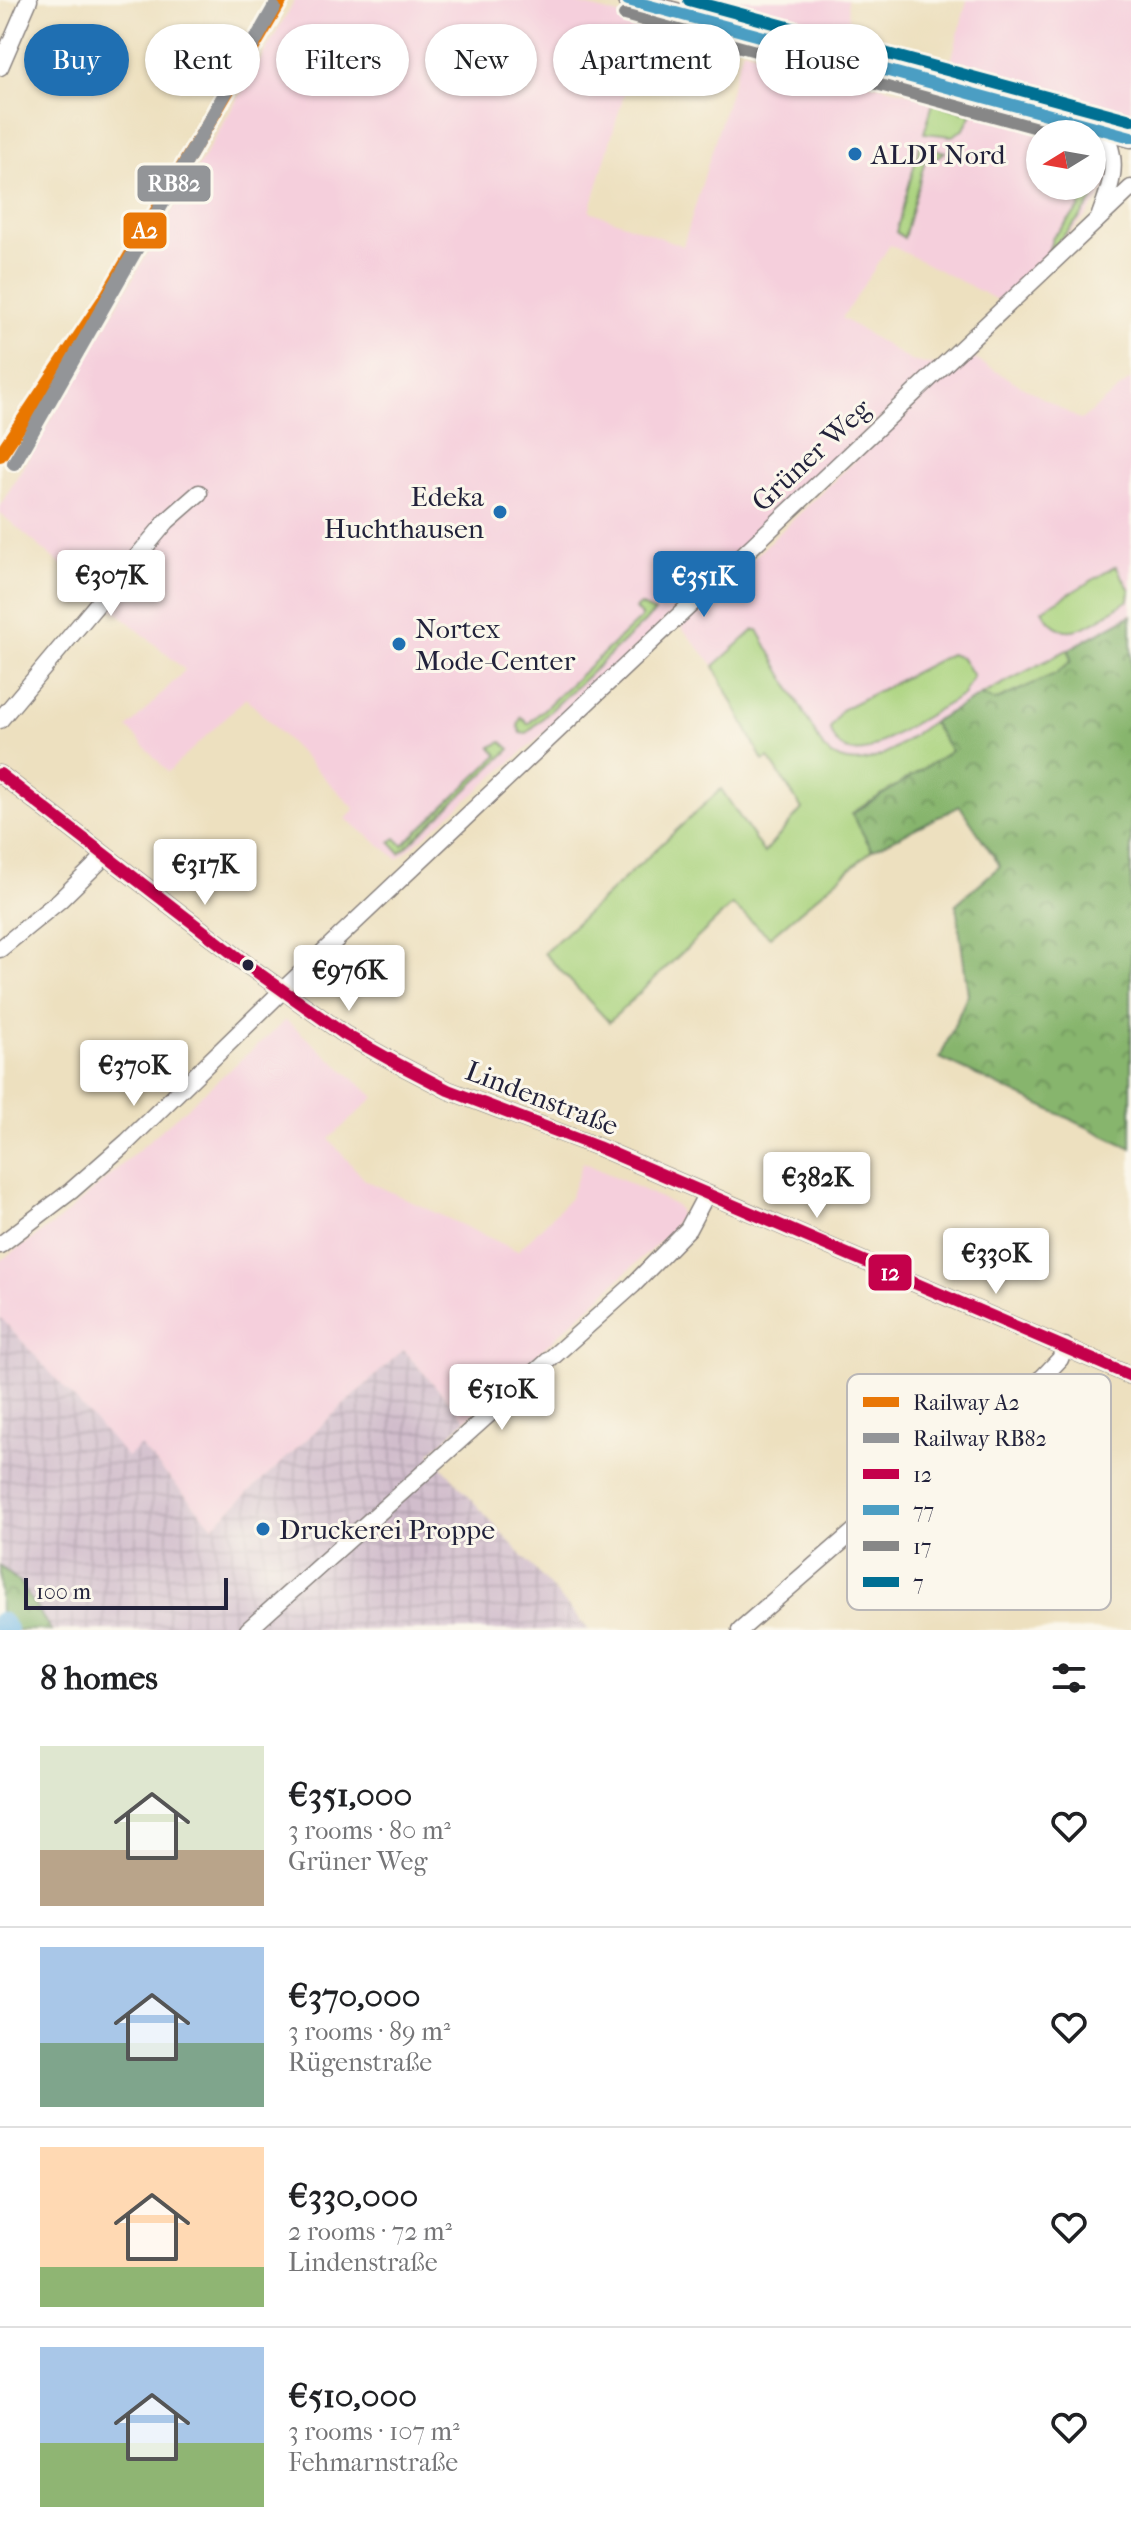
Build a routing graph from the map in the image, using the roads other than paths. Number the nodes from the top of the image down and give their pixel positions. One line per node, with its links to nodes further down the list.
1 (29, 0): 3 (street)
2 (628, 0): 4 (main road)
3 (0, 67)
4 (1071, 120)
5 (1106, 130): 7 (main road)
6 (1106, 136): 9 (street)
7 (1131, 137)
8 (1131, 188): 11 (street, Grüner Weg)
9 (1106, 198)
10 (1105, 200): 11 (street)
11 (1098, 220): 17 (street, Grüner Weg)
12 (199, 493): 13 (street)
13 (0, 720)
14 (0, 774): 15 (street, Lindenstraße)
15 (104, 857): 16 (street); 17 (street, Lindenstraße)
16 (0, 949)
17 (283, 990): 18 (street, Lindenstraße); 19 (street, Grüner Weg)
18 (706, 1195): 20 (street, Lindenstraße); 24 (street)
19 (0, 1245)
20 (1065, 1346): 21 (street); 22 (street, Lindenstraße)
21 (1046, 1374)
22 (1131, 1376)
23 (847, 1537): 25 (street)
24 (248, 1630)
25 (740, 1630)

